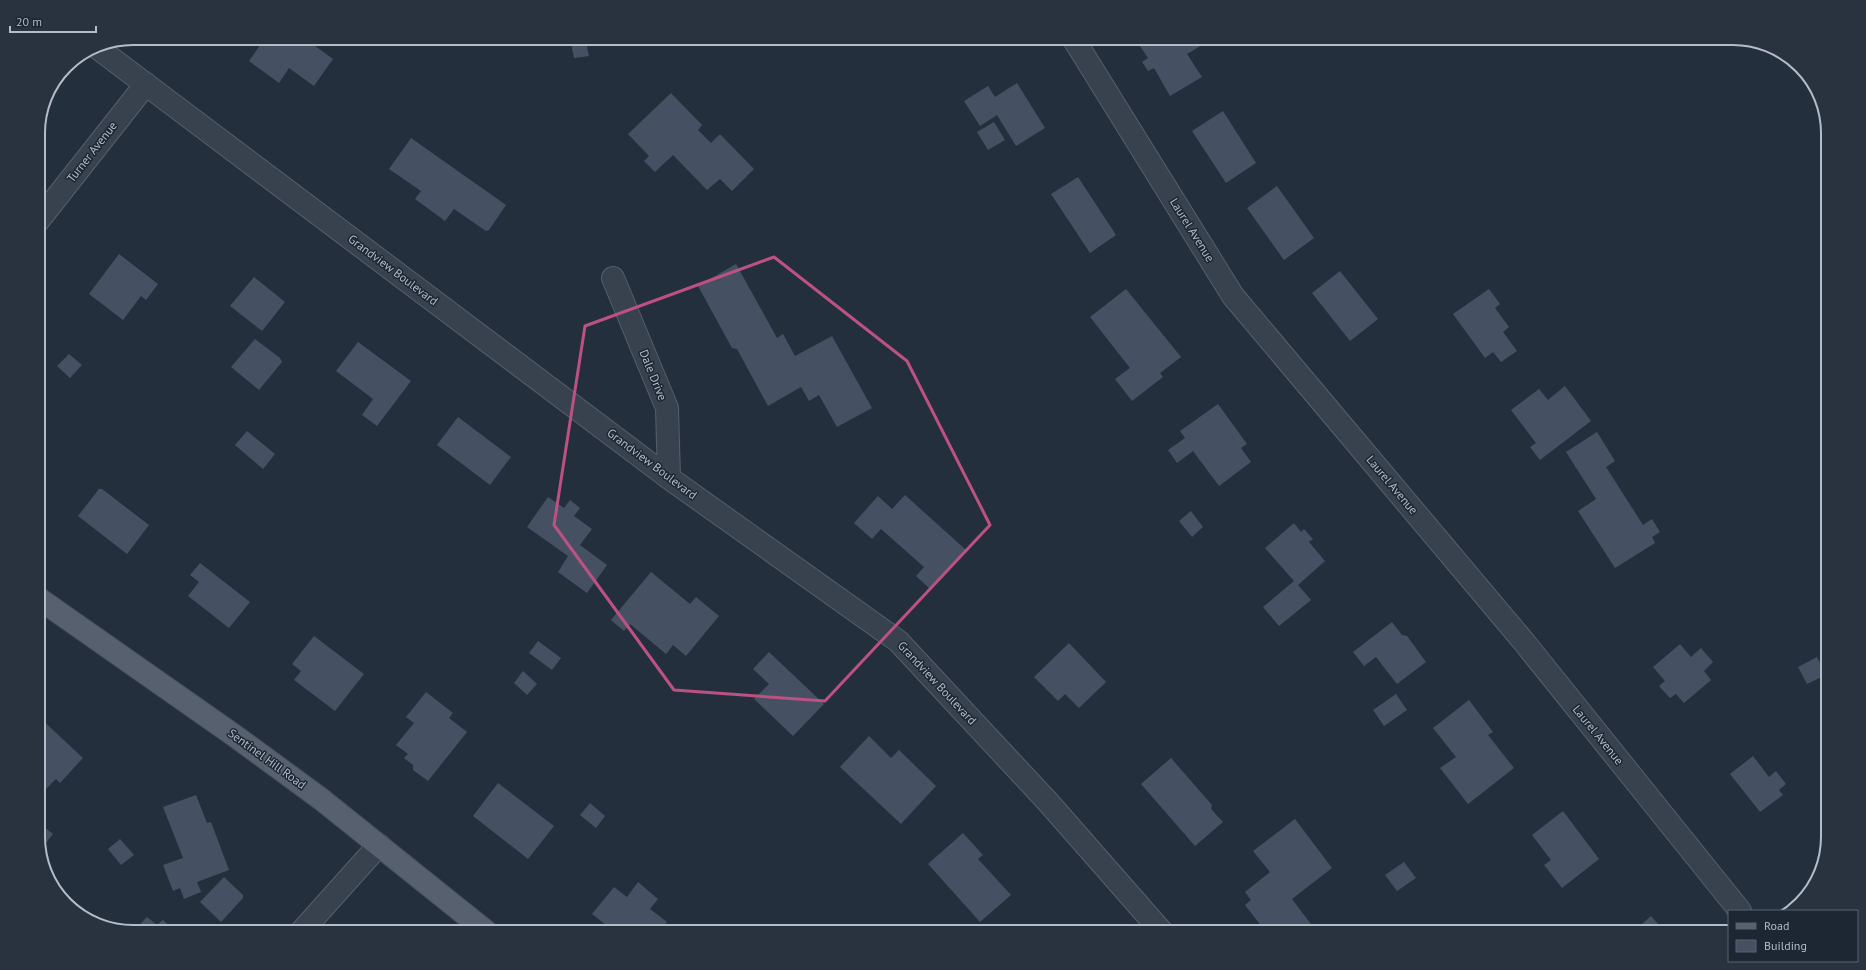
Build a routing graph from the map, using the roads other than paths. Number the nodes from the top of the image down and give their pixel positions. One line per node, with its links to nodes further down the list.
1 (1077, 45): 9 (street, Laurel Avenue)
2 (102, 51): 3 (street, Grandview Boulevard)
3 (146, 84): 4 (street, Turner Avenue); 6 (street, Grandview Boulevard)
4 (45, 212)
5 (613, 278): 6 (street, Dale Drive)
6 (669, 478): 12 (street, Grandview Boulevard)
7 (45, 603): 8 (main road, Sentinel Hill Road)
8 (379, 845): 10 (street); 11 (main road, Sentinel Hill Road)
9 (1739, 910)
10 (308, 925)
11 (478, 925)
12 (1156, 925)

